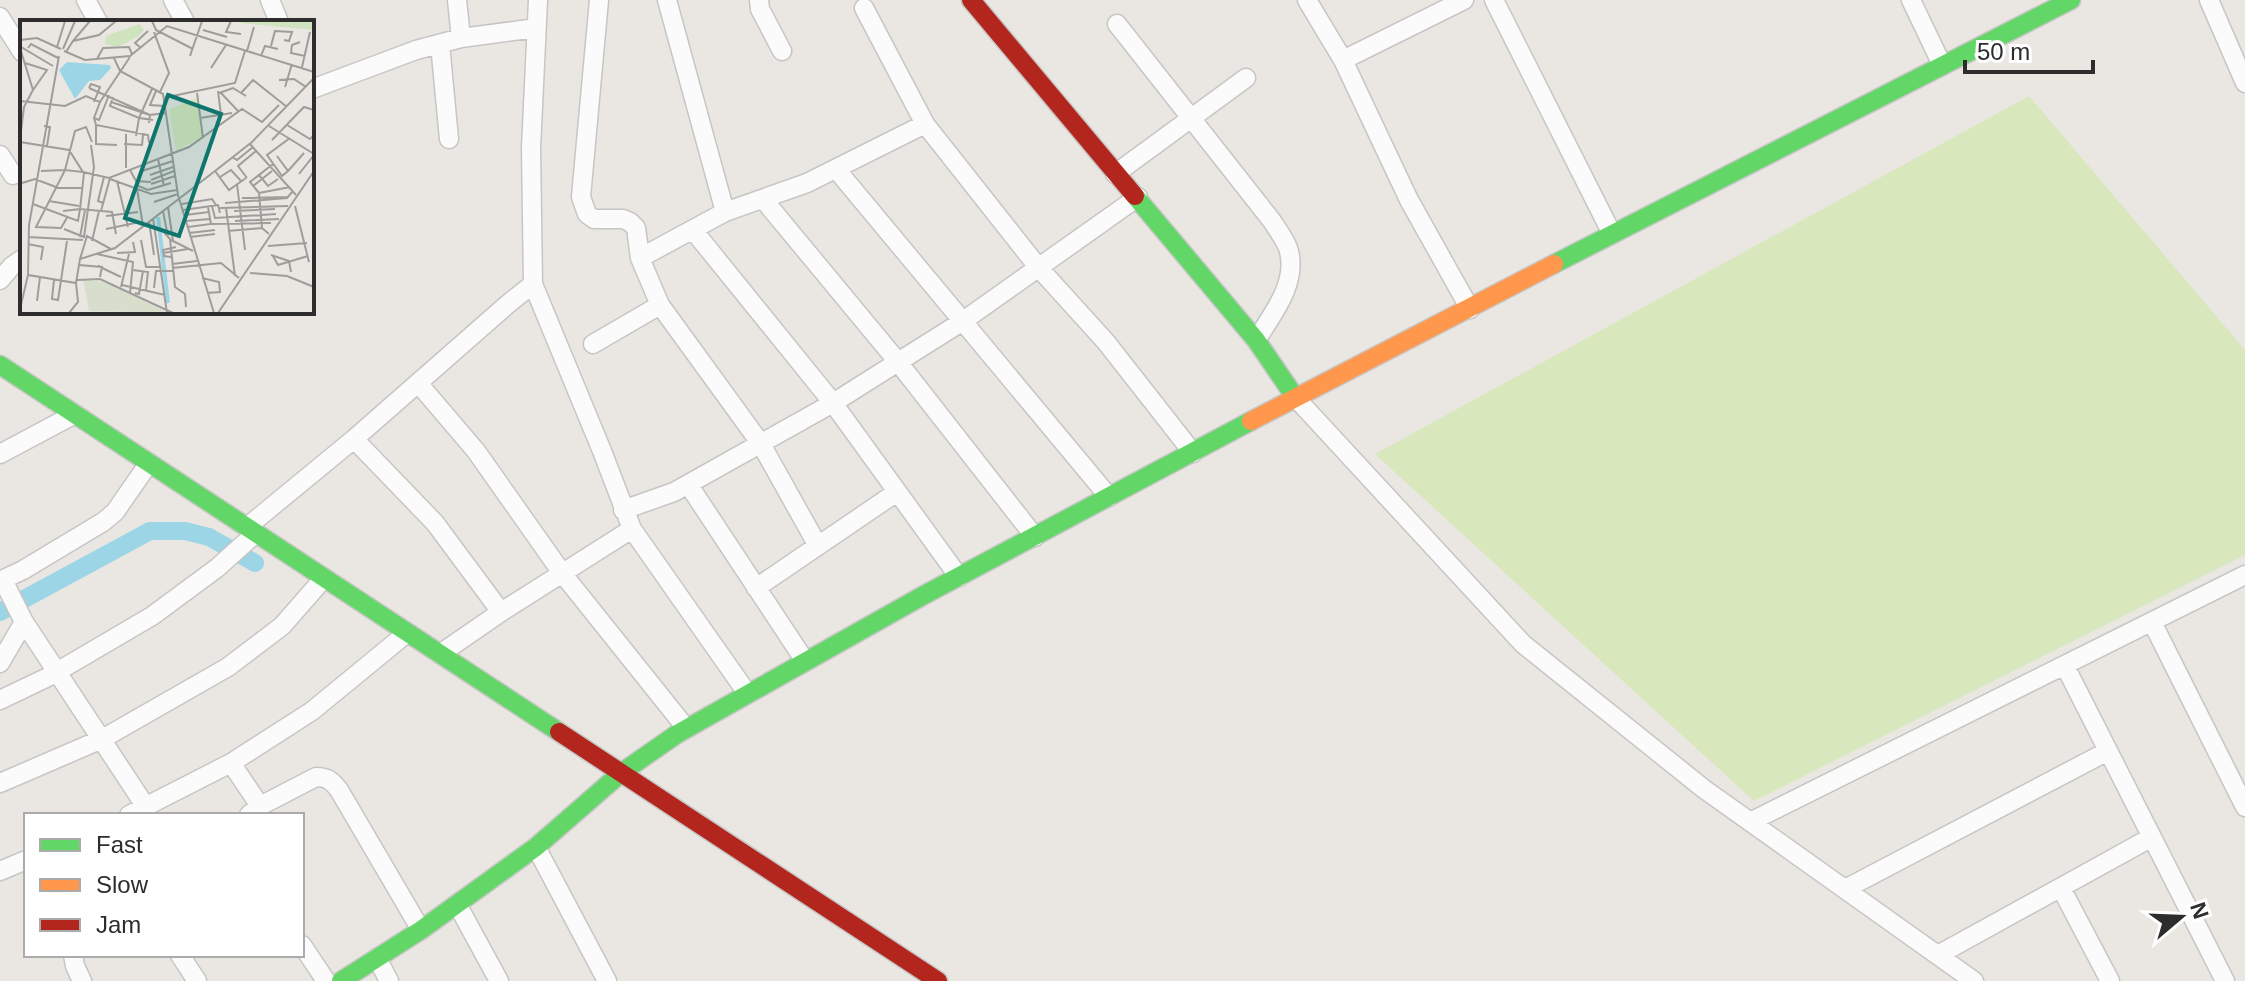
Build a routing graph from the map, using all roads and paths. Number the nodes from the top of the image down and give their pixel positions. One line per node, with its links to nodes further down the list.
1 (86, 0): 20 (street)
2 (173, 0): 21 (street)
3 (270, 0): 22 (street)
4 (457, 0): 25 (street)
5 (538, 0): 24 (street)
6 (599, 0): 46 (street)
7 (667, 0): 43 (street)
8 (759, 0): 28 (street)
9 (971, 0): 39 (street)
10 (1307, 0): 29 (street)
11 (1464, 0): 17 (street)
12 (1494, 0): 45 (street)
13 (1911, 0): 30 (street)
14 (2071, 0): 16 (street)
15 (2209, 0): 32 (street)
16 (2049, 5): 30 (street)
17 (1432, 7): 29 (street)
18 (864, 8): 35 (street)
19 (0, 17): 27 (street)
20 (97, 20)
21 (184, 20)
22 (278, 20)
23 (1117, 24): 34 (street)
24 (536, 28): 25 (street); 48 (street)
25 (461, 38): 26 (street)
26 (440, 44): 33 (street); 36 (street)
27 (20, 49)
28 (782, 51)
29 (1343, 60): 50 (street)
30 (1942, 65): 45 (street)
31 (1246, 78): 34 (street)
32 (2245, 83)
33 (314, 88)
34 (1191, 119): 39 (street); 52 (street)
35 (925, 124): 38 (street); 47 (street)
36 (449, 139)
37 (0, 155): 40 (street)
38 (836, 169): 42 (street); 51 (street)
39 (1115, 174): 41 (street)
40 (13, 175)
41 (1138, 197): 47 (street); 52 (street)
42 (763, 199): 43 (street); 54 (street)
43 (725, 212): 44 (street)
44 (693, 230): 46 (street); 58 (street)
45 (1612, 234): 50 (street)
46 (640, 258): 49 (street)
47 (1038, 267): 51 (street); 62 (street)
48 (533, 284): 56 (street); 68 (street)
49 (660, 305): 53 (street); 61 (street)
50 (1470, 309): 57 (street)
51 (963, 321): 54 (street); 67 (street)
52 (1256, 340): 57 (street)
53 (593, 344)
54 (898, 362): 58 (street); 71 (street)
55 (0, 365): 59 (street)
56 (418, 383): 60 (street); 73 (street)
57 (1295, 397): 62 (street); 99 (street)
58 (833, 403): 61 (street); 66 (street)
59 (75, 414): 63 (street); 64 (street)
60 (354, 439): 70 (street); 79 (street)
61 (761, 444): 65 (street); 72 (street)
62 (1193, 453): 67 (street)
63 (0, 454)
64 (149, 463): 70 (street); 77 (street)
65 (688, 484): 68 (street); 78 (street)
66 (897, 492): 72 (street); 74 (street)
67 (1109, 497): 71 (street)
68 (623, 510): 69 (street)
69 (632, 529): 73 (street); 88 (street)
70 (251, 530): 75 (street); 87 (street)
71 (1035, 537): 74 (street)
72 (818, 546): 78 (street)
73 (562, 573): 79 (street); 90 (street)
74 (959, 577): 84 (street)
75 (324, 578): 82 (street); 91 (street)
76 (2244, 579): 81 (street)
77 (3, 584): 80 (street)
78 (756, 588): 84 (street)
79 (501, 612): 83 (street)
80 (21, 617): 85 (street); 87 (street)
81 (2152, 622): 86 (street); 96 (street)
82 (407, 633): 83 (street); 93 (street)
83 (440, 654): 94 (street)
84 (805, 661): 88 (street)
85 (0, 663)
86 (2065, 666): 92 (street); 99 (street)
87 (58, 671): 89 (street); 91 (street)
88 (747, 693): 90 (street)
89 (0, 700)
90 (686, 728): 94 (street)
91 (102, 739): 95 (street); 97 (street)
92 (2108, 751): 100 (street); 105 (street)
93 (231, 763): 97 (street); 98 (street)
94 (621, 773): 101 (street); 120 (street)
95 (0, 783)
96 (2245, 807)
97 (138, 811)
98 (254, 811): 107 (street)
99 (1750, 822): 105 (street)
100 (2152, 837): 104 (street); 123 (street)
101 (536, 847): 106 (street); 119 (street)
102 (24, 861): 103 (street)
103 (0, 871)
104 (2061, 888): 109 (street); 122 (street)
105 (1845, 889): 109 (street)
106 (457, 904): 107 (street); 118 (street)
107 (421, 930): 112 (street)
108 (304, 948): 115 (street)
109 (1938, 955): 121 (street)
110 (73, 957): 113 (street)
111 (181, 957): 114 (street)
112 (377, 958): 116 (street); 117 (street)
113 (82, 981)
114 (197, 981)
115 (326, 981)
116 (341, 981)
117 (389, 981)
118 (499, 981)
119 (607, 981)
120 (938, 981)
121 (1974, 981)
122 (2110, 981)
123 (2225, 981)

